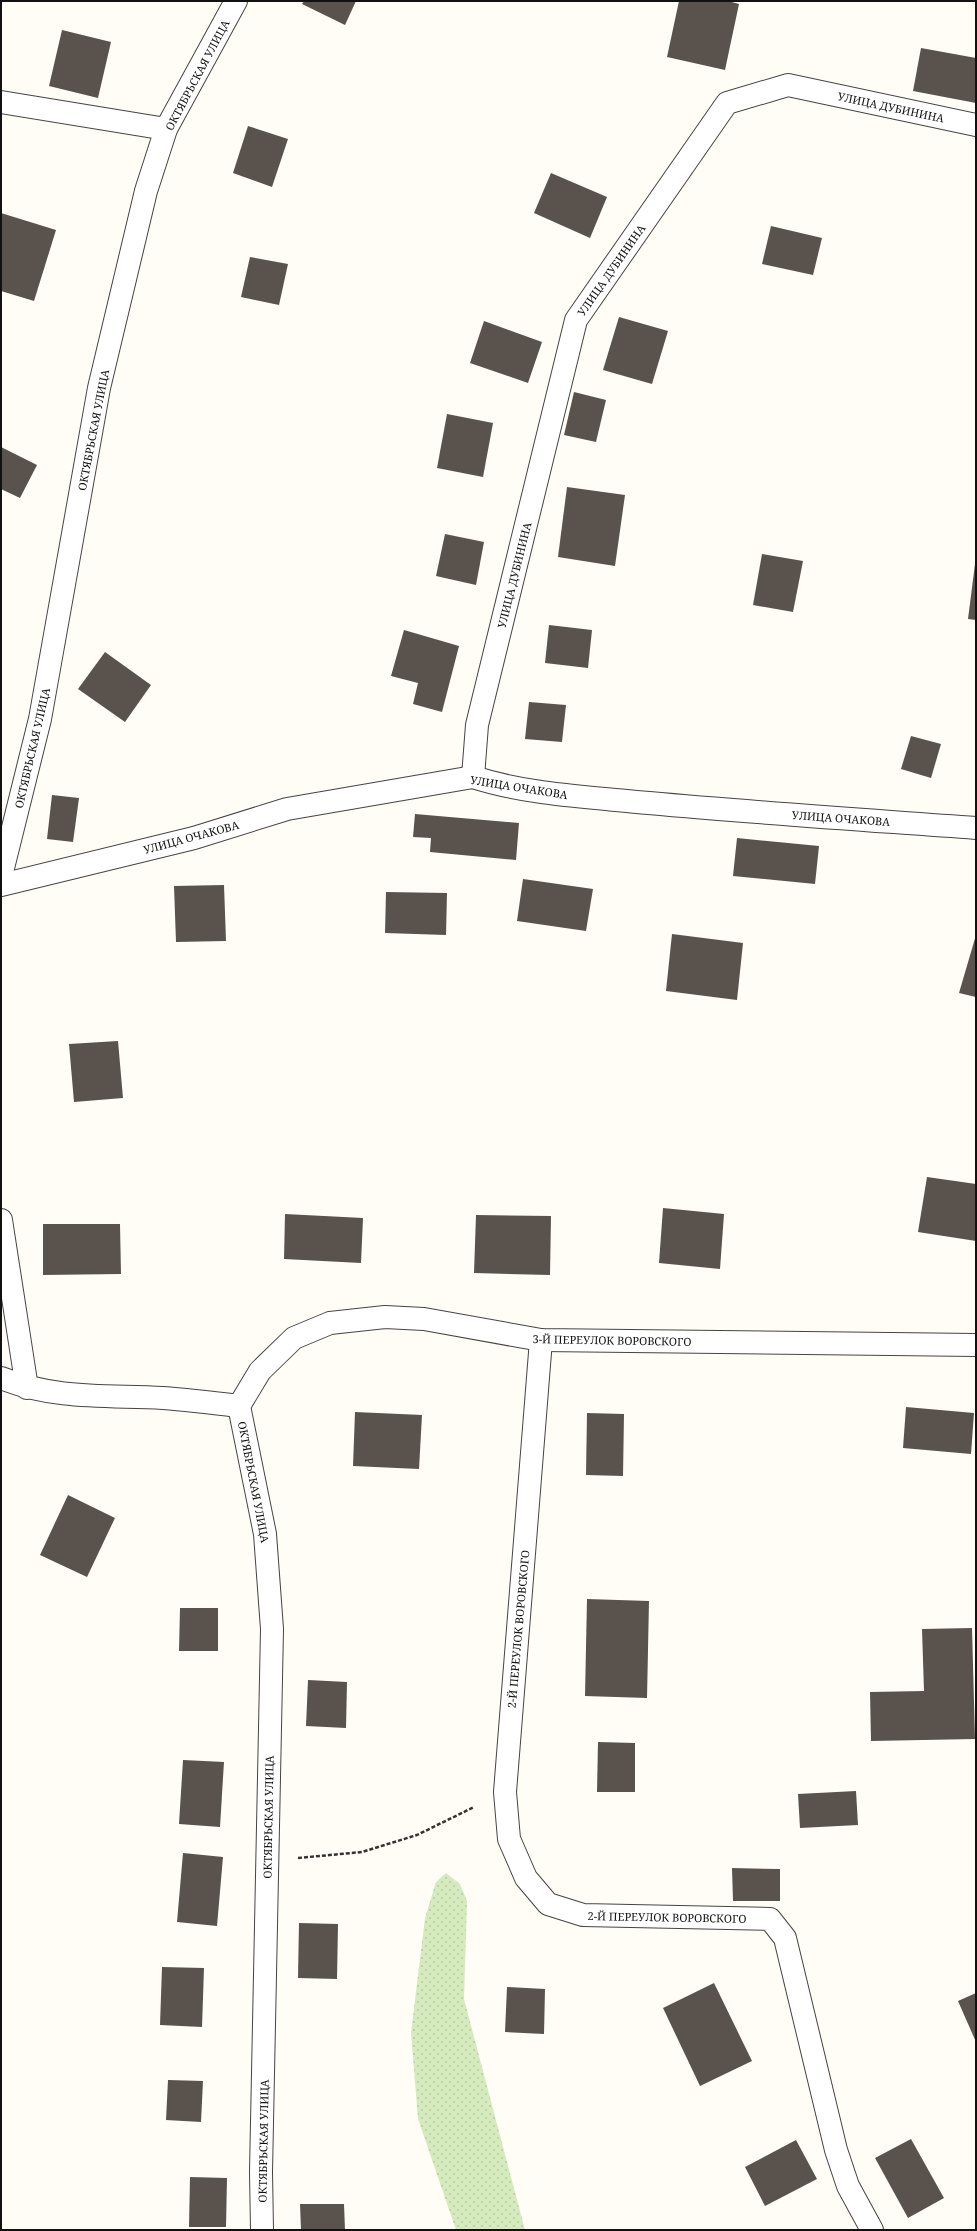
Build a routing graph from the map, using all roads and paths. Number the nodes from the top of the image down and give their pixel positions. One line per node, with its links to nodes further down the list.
1 (236, 1): 4 (street, ОКТЯБРЬСКАЯ УЛИЦА)
2 (1, 102): 4 (street)
3 (976, 125): 5 (street, УЛИЦА ДУБИНИНА)
4 (166, 129): 7 (street, ОКТЯБРЬСКАЯ УЛИЦА)
5 (472, 777): 6 (street, УЛИЦА ОЧАКОВА); 8 (street, УЛИЦА ОЧАКОВА)
6 (976, 828)
7 (1, 876)
8 (1, 885)
9 (1, 1220): 13 (street)
10 (541, 1340): 11 (street, 3-Й ПЕРЕУЛОК ВОРОВСКОГО); 14 (street, 3-Й ПЕРЕУЛОК ВОРОВСКОГО); 15 (street, 2-Й ПЕРЕУЛОК ВОРОВСКОГО)
11 (976, 1344)
12 (1, 1378): 13 (street)
13 (27, 1388): 14 (street)
14 (239, 1406): 16 (street, ОКТЯБРЬСКАЯ УЛИЦА)
15 (505, 1792): 16 (path); 18 (street, 2-Й ПЕРЕУЛОК ВОРОВСКОГО)
16 (267, 1862): 17 (street, ОКТЯБРЬСКАЯ УЛИЦА)
17 (262, 2230)
18 (872, 2230)

